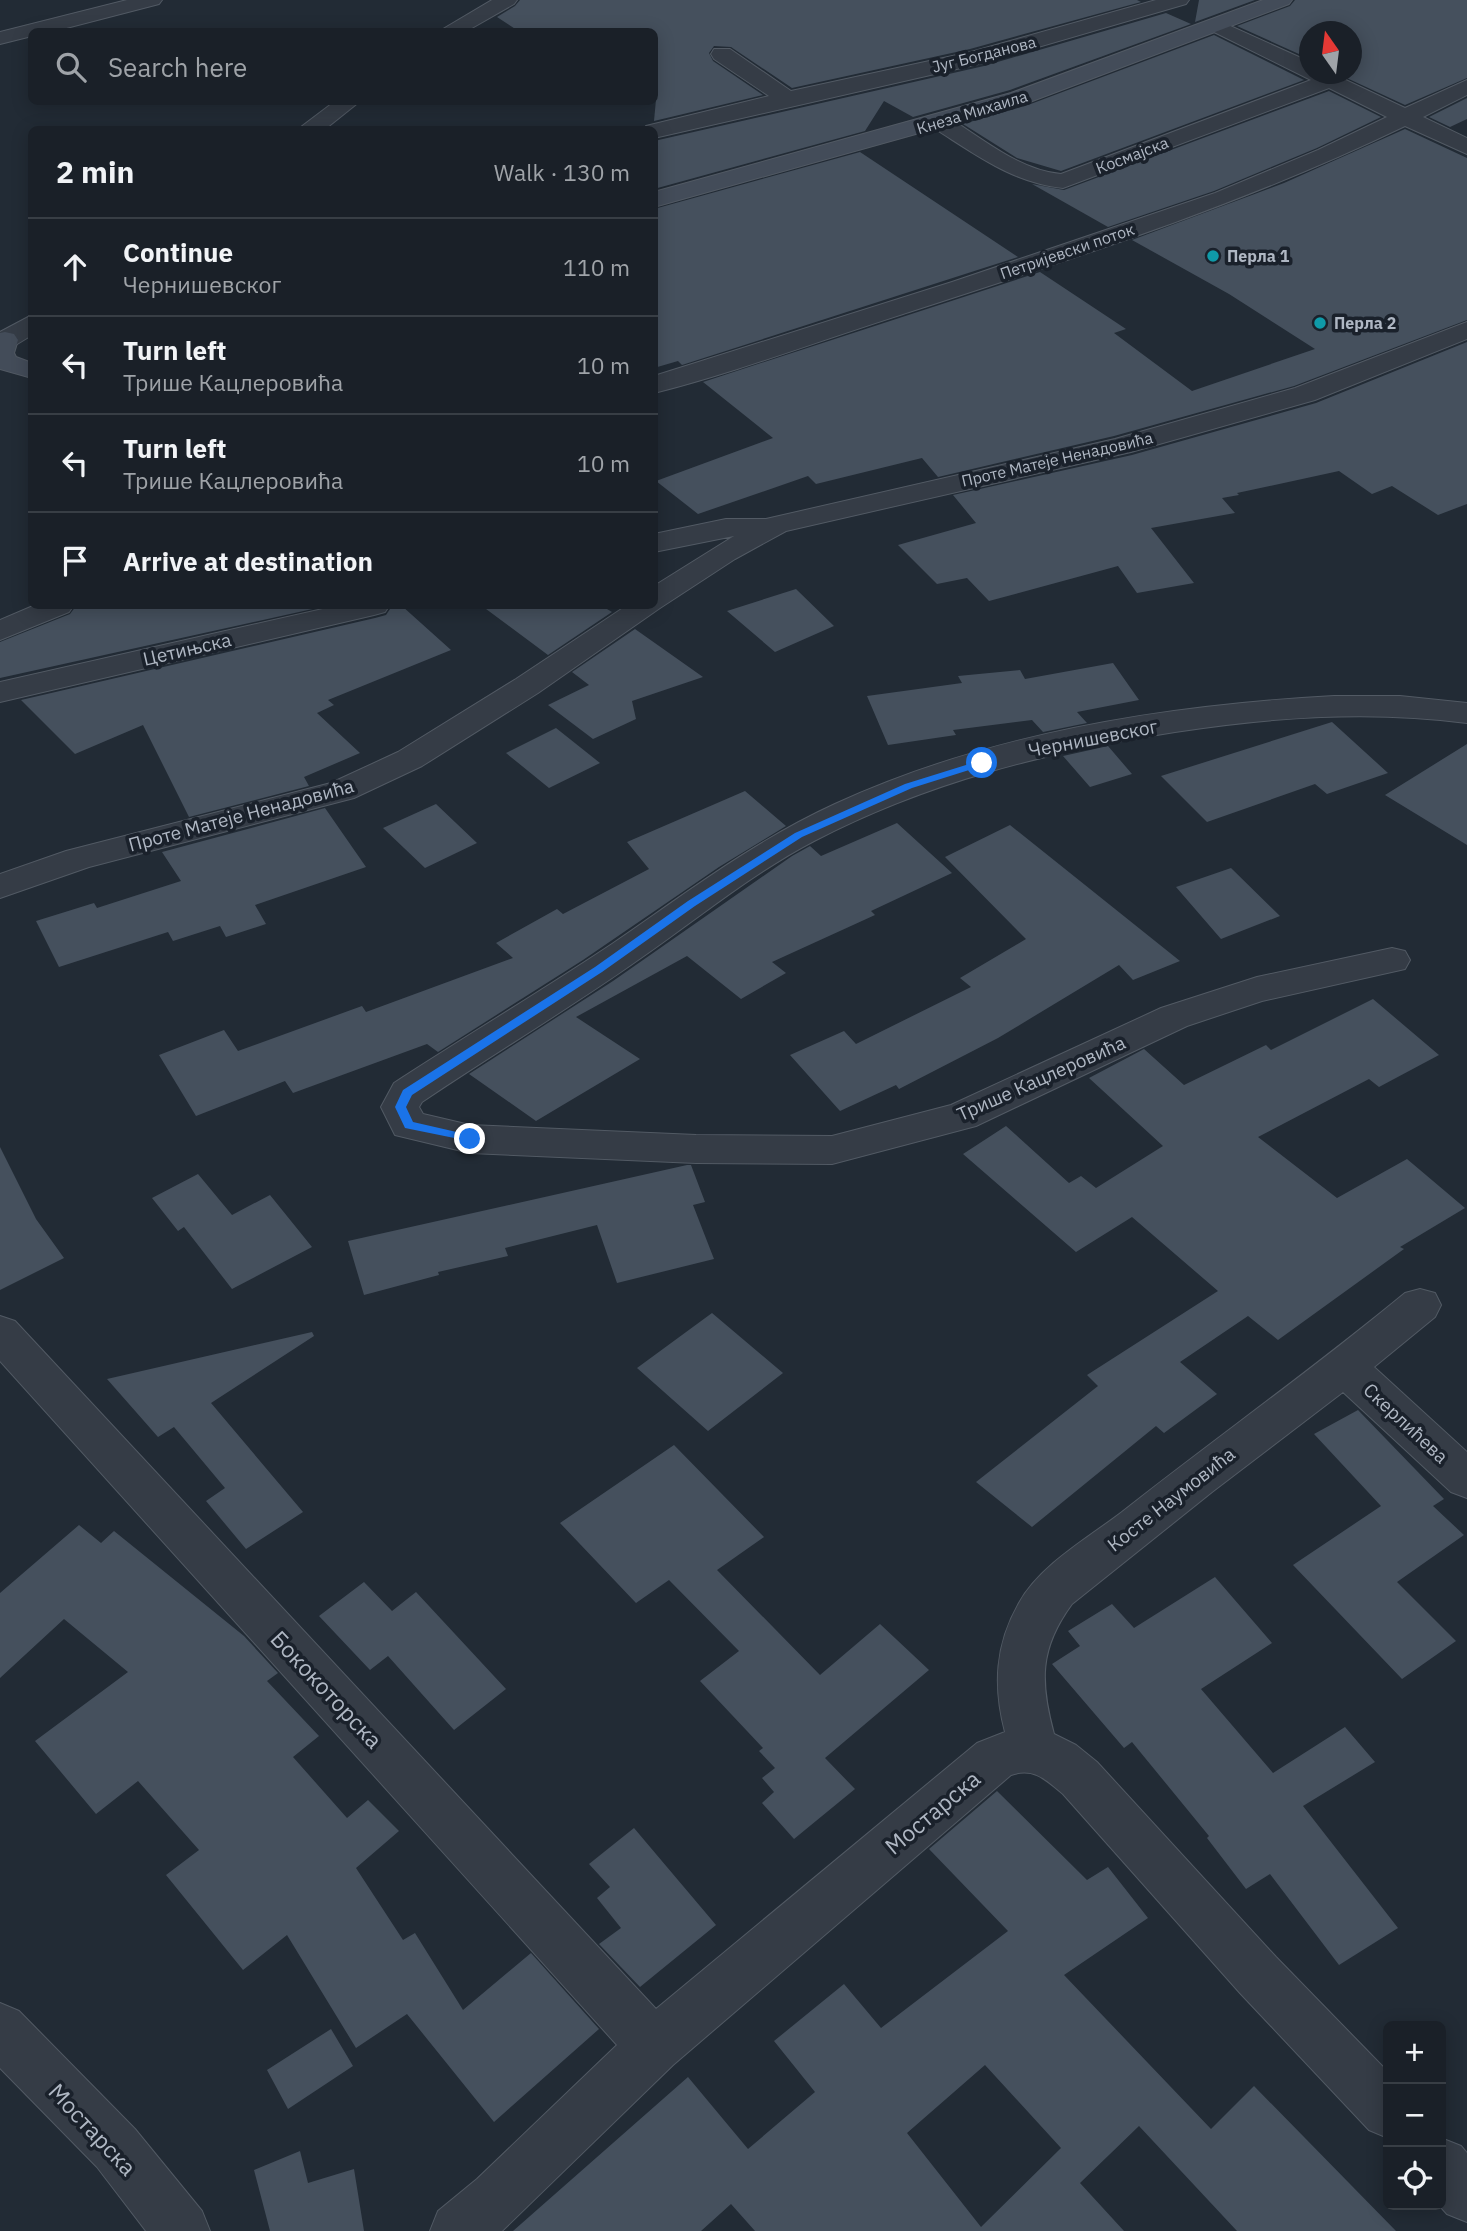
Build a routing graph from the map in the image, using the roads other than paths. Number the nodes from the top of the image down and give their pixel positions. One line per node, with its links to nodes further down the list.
1 (507, 0): 7 (street)
2 (1179, 0): 15 (street, Југ Богданова)
3 (1282, 0): 5 (main road, Кнеза Михаила)
4 (137, 1): 6 (street)
5 (1217, 26): 11 (street); 18 (main road, Кнеза Михаила)
6 (37, 28)
7 (455, 28)
8 (28, 30): 9 (street)
9 (0, 38)
10 (722, 54): 15 (street)
11 (1299, 65)
12 (1299, 82): 18 (street, Космајска)
13 (1339, 84): 17 (street)
14 (1467, 88): 17 (street, Петријевски поток)
15 (788, 99): 20 (street, Југ Богданова)
16 (344, 105): 19 (street)
17 (1405, 116): 21 (street); 29 (street, Петријевски поток)
18 (940, 122): 22 (main road, Кнеза Михаила)
19 (314, 126)
20 (658, 130)
21 (1467, 146)
22 (658, 199)
23 (28, 326): 25 (street)
24 (1467, 330): 30 (street, Проте Матеје Ненадовића)
25 (2, 342): 26 (main road)
26 (28, 371)
27 (28, 372): 28 (main road)
28 (0, 379)
29 (658, 384)
30 (776, 525): 31 (street); 32 (street, Проте Матеје Ненадовића)
31 (658, 541)
32 (658, 597)
33 (51, 609): 36 (street)
34 (361, 609): 37 (street, Цетињска)
35 (642, 609): 39 (street, Проте Матеје Ненадовића)
36 (0, 631)
37 (0, 692)
38 (1467, 713): 41 (street, Чернишевског)
39 (0, 886)
40 (1392, 960): 41 (street, Трише Кацлеровића)
41 (400, 1107)
42 (1420, 1305): 44 (street, Косте Наумовића)
43 (0, 1333): 48 (street, Бококоторска)
44 (1345, 1367): 45 (street, Скерлићева); 46 (street, Косте Наумовића)
45 (1467, 1479)
46 (1033, 1748): 48 (street, Мостарска); 49 (street)
47 (0, 2031): 52 (street, Мостарска)
48 (654, 2046): 53 (street, Мостарска)
49 (1383, 2106)
50 (1446, 2171): 51 (street)
51 (1467, 2194)
52 (182, 2231)
53 (458, 2231)

